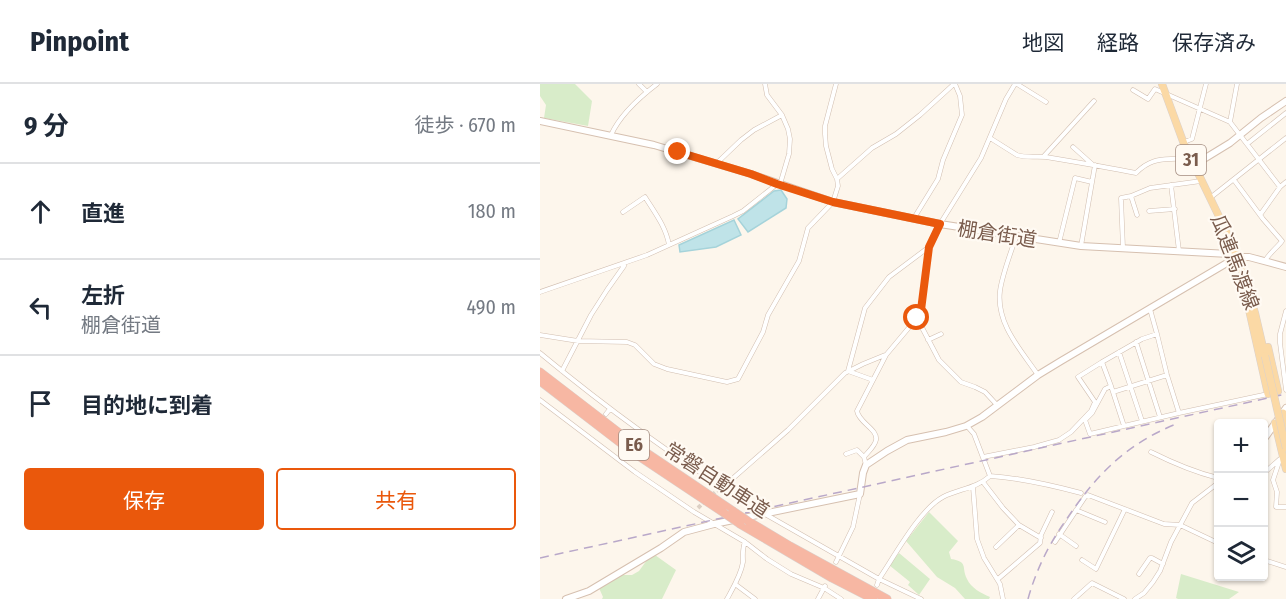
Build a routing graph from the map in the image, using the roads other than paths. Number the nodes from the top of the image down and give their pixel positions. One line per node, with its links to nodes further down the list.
1 (639, 84): 11 (street)
2 (657, 84): 11 (street)
3 (765, 84): 18 (street)
4 (836, 84): 34 (street)
5 (955, 84): 34 (street); 50 (street)
6 (1016, 84): 15 (street); 23 (street)
7 (1162, 84): 12 (main road, 瓜連馬渡線 / 31)
8 (1206, 84): 16 (street)
9 (1237, 84): 20 (street)
10 (1133, 90): 12 (street)
11 (647, 92): 21 (street)
12 (1166, 94): 16 (street); 25 (main road, 瓜連馬渡線 / 31)
13 (1094, 101): 28 (street)
14 (1286, 101): 22 (street)
15 (1046, 102)
16 (1200, 110): 20 (street); 25 (street)
17 (1286, 113): 26 (street)
18 (782, 115): 31 (street); 39 (street)
19 (540, 121): 21 (street, 棚倉街道)
20 (1230, 122): 22 (street)
21 (611, 135): 31 (street, 棚倉街道)
22 (1240, 135): 26 (street); 33 (street)
23 (990, 138): 28 (street); 51 (street)
24 (1286, 138): 30 (street)
25 (1183, 142): 29 (main road, 瓜連馬渡線 / 31)
26 (1247, 144): 30 (street)
27 (1073, 147): 32 (street)
28 (1043, 157): 32 (street)
29 (1190, 157): 32 (street); 33 (main road, 瓜連馬渡線 / 31)
30 (1259, 160): 35 (street); 41 (street)
31 (718, 164): 39 (street, 棚倉街道)
32 (1094, 164): 37 (street)
33 (1194, 165): 36 (main road, 瓜連馬渡線 / 31)
34 (837, 178): 44 (street)
35 (1234, 180): 43 (street); 49 (street)
36 (1201, 181): 40 (street); 43 (main road, 瓜連馬渡線 / 31)
37 (1092, 182): 53 (street); 55 (street)
38 (1286, 182): 41 (street)
39 (777, 184): 44 (street, 棚倉街道); 54 (street)
40 (1171, 185): 42 (street); 45 (street)
41 (1280, 187): 49 (street)
42 (1131, 196): 48 (street); 57 (street)
43 (1210, 198): 59 (main road, 瓜連馬渡線 / 31)
44 (833, 202): 50 (street, 棚倉街道); 72 (street)
45 (1175, 209): 46 (street); 58 (street)
46 (1149, 211)
47 (623, 212): 54 (street)
48 (1137, 215)
49 (1260, 215): 60 (street)
50 (914, 219): 51 (street, 棚倉街道)
51 (940, 224): 52 (street, 棚倉街道); 56 (street)
52 (1016, 237): 53 (street, 棚倉街道); 81 (street)
53 (1059, 243): 55 (street, 棚倉街道)
54 (669, 245): 61 (street)
55 (1081, 246): 57 (street, 棚倉街道)
56 (929, 247): 67 (street); 79 (street)
57 (1124, 249): 58 (street, 棚倉街道)
58 (1180, 251): 59 (street, 棚倉街道)
59 (1237, 257): 60 (street, 棚倉街道); 64 (main road, 瓜連馬渡線 / 31); 65 (street)
60 (1265, 261): 62 (street, 棚倉街道)
61 (624, 264): 63 (street); 72 (street)
62 (1286, 267)
63 (540, 292)
64 (1251, 298): 88 (main road); 90 (main road); 106 (main road, 瓜連馬渡線 / 31, bridge)
65 (1149, 308): 69 (street); 81 (street)
66 (1286, 311): 88 (street)
67 (917, 318): 71 (street); 76 (street)
68 (941, 334): 71 (street)
69 (1157, 334): 73 (street); 82 (street)
70 (540, 335): 72 (street)
71 (928, 340): 92 (street)
72 (578, 341): 78 (street)
73 (1136, 342): 75 (street); 85 (street)
74 (540, 352): 78 (street)
75 (1119, 352): 77 (street); 87 (street)
76 (886, 355): 79 (street); 83 (street)
77 (1102, 362): 86 (street); 108 (street)
78 (562, 371): 93 (street)
79 (848, 371): 83 (street); 117 (street)
80 (540, 372): 126 (highway, 常磐自動車道 / E6, bridge)
81 (1038, 375): 92 (street)
82 (1167, 375): 85 (street); 95 (street)
83 (873, 380): 107 (street)
84 (540, 381): 126 (highway, 常磐自動車道 / E6, bridge)
85 (1148, 381): 87 (street); 97 (street)
86 (1111, 386): 89 (street); 101 (street)
87 (1130, 386): 89 (street); 98 (street)
88 (1284, 389): 90 (street)
89 (1113, 392): 101 (street)
90 (1268, 394): 95 (street)
91 (540, 400): 128 (street)
92 (997, 405): 100 (street)
93 (610, 409): 96 (street); 117 (street)
94 (1284, 410): 99 (street); 102 (main road)
95 (1179, 413): 97 (street)
96 (606, 414)
97 (1160, 417): 98 (street)
98 (1142, 421): 101 (street)
99 (1275, 423): 103 (street); 106 (main road)
100 (966, 426): 108 (street); 109 (street)
101 (1124, 426)
102 (1286, 427)
103 (1268, 432)
104 (1151, 452): 113 (street)
105 (846, 454): 107 (street)
106 (1283, 454): 110 (street); 111 (main road); 121 (street)
107 (864, 457): 109 (street)
108 (983, 457): 112 (street)
109 (867, 465): 119 (street)
110 (1268, 468)
111 (1286, 469)
112 (990, 476): 114 (street); 118 (street)
113 (1214, 477)
114 (983, 482): 116 (street); 129 (street)
115 (1214, 486): 130 (street)
116 (973, 487): 145 (street); 146 (street)
117 (720, 488): 120 (street)
118 (1081, 493)
119 (860, 494): 125 (street); 138 (street)
120 (743, 500)
121 (1286, 507)
122 (1076, 510): 123 (street); 127 (street); 131 (street)
123 (1125, 510): 130 (street); 139 (street)
124 (1052, 512): 132 (street)
125 (764, 514): 128 (street); 138 (street)
126 (744, 522): 155 (highway, 常磐自動車道 / E6); 156 (highway, 常磐自動車道 / E6)
127 (1105, 522)
128 (714, 524): 134 (street); 150 (street)
129 (1019, 525): 132 (street); 137 (street)
130 (1180, 525): 133 (street); 142 (street)
131 (1059, 534): 135 (street); 136 (street)
132 (1041, 538): 146 (street)
133 (1214, 541)
134 (745, 542): 147 (street); 149 (street)
135 (1055, 542)
136 (1076, 546)
137 (996, 547)
138 (839, 557): 140 (street); 145 (street)
139 (1082, 560)
140 (836, 562)
141 (1268, 562): 143 (street)
142 (1163, 564): 144 (street); 161 (street)
143 (1286, 567)
144 (1139, 574)
145 (879, 579): 148 (street); 157 (street)
146 (998, 579): 158 (street)
147 (735, 584): 151 (street); 152 (street)
148 (877, 585)
149 (824, 587): 153 (street); 154 (street)
150 (566, 599)
151 (727, 599)
152 (755, 599)
153 (819, 599)
154 (841, 599)
155 (873, 599)
156 (887, 599)
157 (921, 599)
158 (1003, 599)
159 (1074, 599): 160 (street)
160 (1124, 599)
161 (1136, 599)

